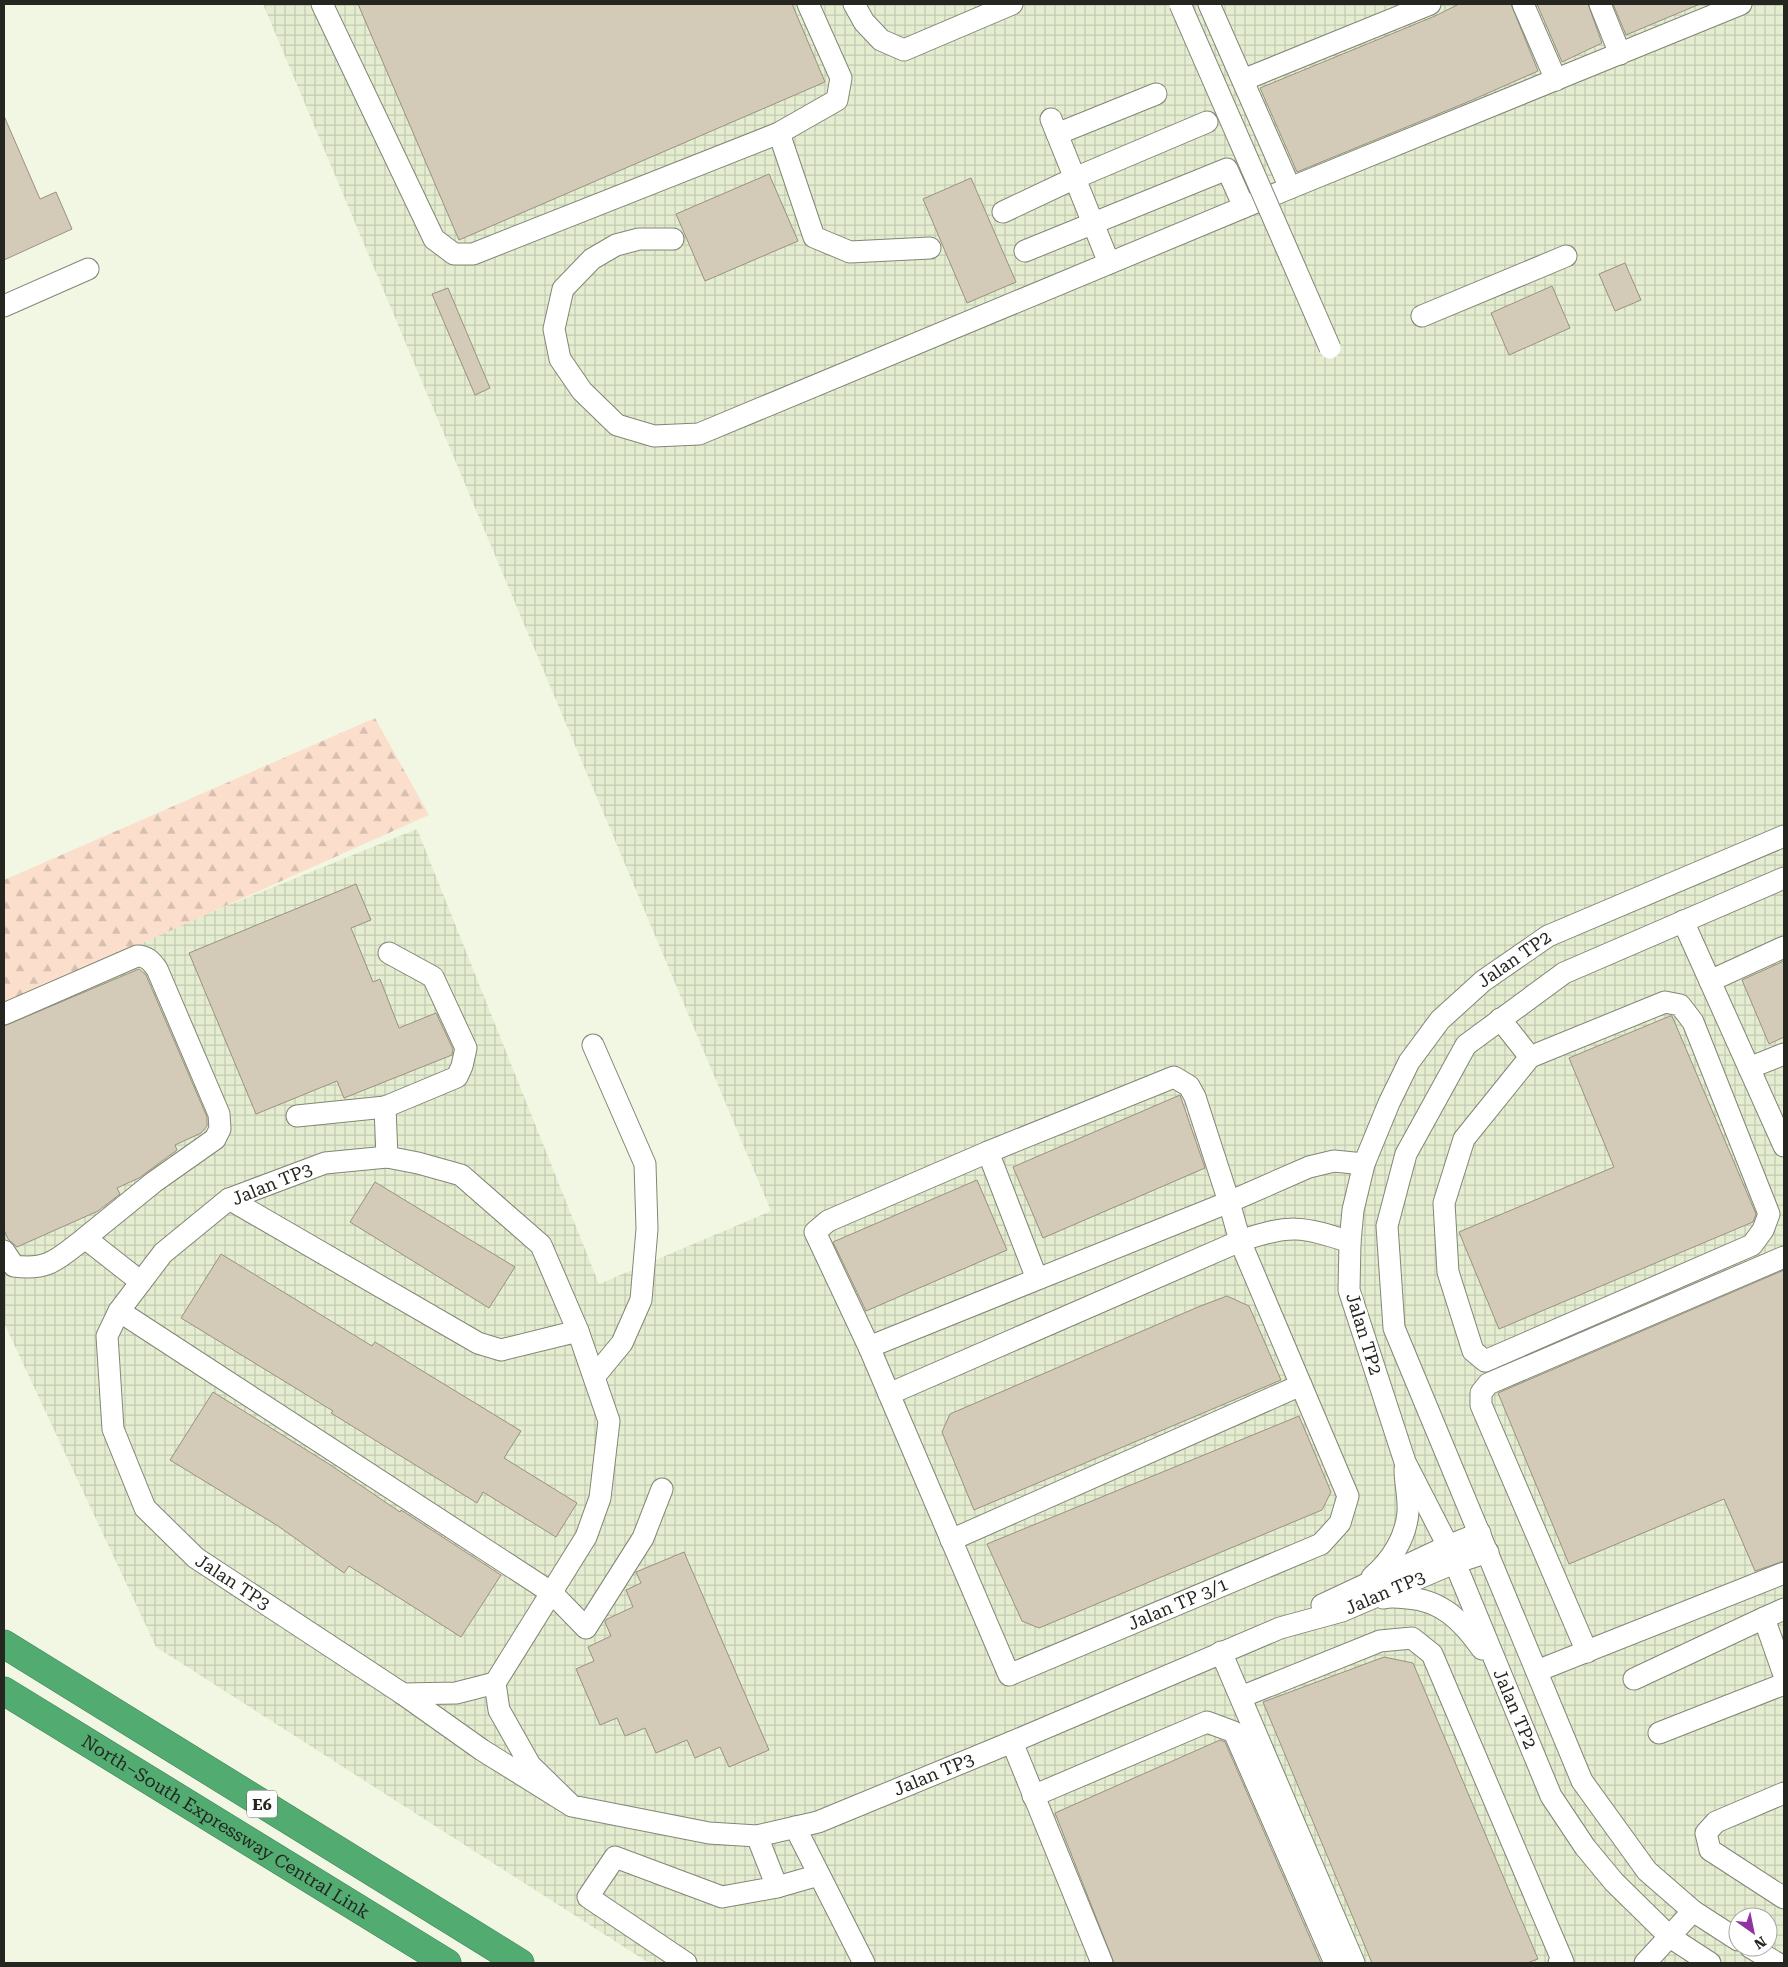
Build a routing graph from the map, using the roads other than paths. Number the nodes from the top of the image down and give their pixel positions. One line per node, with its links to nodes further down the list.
1 (322, 4): 16 (street)
2 (808, 4): 16 (street)
3 (854, 4): 4 (street)
4 (1012, 4)
5 (1180, 4): 30 (street, bridge)
6 (1209, 4): 12 (street)
7 (1430, 4): 12 (street)
8 (1523, 4): 13 (street)
9 (1600, 4): 11 (street)
10 (1741, 4): 11 (street)
11 (1620, 54): 13 (street)
12 (1243, 80): 18 (street)
13 (1556, 80): 18 (street)
14 (1156, 94): 17 (street)
15 (1207, 122): 17 (street)
16 (779, 133): 23 (street)
17 (1075, 178): 20 (street); 21 (street)
18 (1290, 188): 19 (street)
19 (1244, 207): 21 (street); 26 (street)
20 (1003, 212)
21 (1093, 223): 24 (street); 26 (street)
22 (673, 239): 26 (street)
23 (930, 248)
24 (1025, 251)
25 (1566, 256): 29 (street)
26 (1109, 263)
27 (88, 270): 28 (street)
28 (4, 306)
29 (1422, 316)
30 (1330, 348)
31 (1784, 836): 48 (street, Jalan TP2)
32 (1784, 878): 33 (street, Jalan TP2)
33 (1683, 921): 36 (street); 38 (street, Jalan TP2)
34 (1784, 947): 36 (street)
35 (388, 953): 43 (street)
36 (1710, 981): 42 (street)
37 (4, 1014): 51 (street)
38 (1500, 1019): 41 (street); 67 (street, Jalan TP2)
39 (593, 1045): 61 (street)
40 (1784, 1054): 42 (street)
41 (1530, 1057): 41 (street)
42 (1749, 1068): 45 (street)
43 (384, 1107): 44 (street); 47 (street)
44 (297, 1116)
45 (1784, 1146)
46 (988, 1152): 50 (street, Jalan TP 3/1); 56 (street); 60 (street, Jalan TP 3/1)
47 (387, 1157): 49 (street, Jalan TP3); 59 (street, Jalan TP3)
48 (1364, 1164): 50 (street); 53 (street, Jalan TP2)
49 (229, 1199): 57 (street, Jalan TP3); 59 (street)
50 (1229, 1202): 52 (street, Jalan TP 3/1); 56 (street)
51 (85, 1238): 54 (street); 57 (street)
52 (1240, 1241): 53 (street); 62 (street, Jalan TP 3/1); 63 (street)
53 (1350, 1242): 64 (street, Jalan TP2)
54 (4, 1251)
55 (1784, 1257): 76 (street)
56 (1037, 1279): 60 (street)
57 (141, 1282): 58 (street, Jalan TP3)
58 (119, 1311): 70 (street); 84 (street, Jalan TP3)
59 (578, 1331): 61 (street, Jalan TP3)
60 (870, 1347): 63 (street, Jalan TP 3/1)
61 (594, 1377): 70 (street, Jalan TP3)
62 (1301, 1384): 66 (street); 66 (street, Jalan TP 3/1)
63 (889, 1394): 66 (street, Jalan TP 3/1)
64 (1405, 1462): 68 (street, Jalan TP2); 71 (street)
65 (662, 1489): 70 (street)
66 (951, 1540)
67 (1484, 1543): 68 (street, Jalan TP3); 78 (street, Jalan TP2)
68 (1451, 1554): 71 (street, Jalan TP3); 77 (street, Jalan TP2)
69 (1784, 1573): 76 (street)
70 (552, 1593): 81 (street, Jalan TP3)
71 (1361, 1594): 75 (street, Jalan TP3); 77 (street)
72 (1784, 1608): 73 (street)
73 (1764, 1618): 79 (street); 80 (street)
74 (4, 1644): 102 (highway, North–South Expressway Central Link / E6)
75 (1221, 1652): 85 (street); 87 (street, Jalan TP3)
76 (1586, 1652): 78 (street)
77 (1499, 1671): 99 (street, Jalan TP2)
78 (1537, 1671): 96 (street, Jalan TP2)
79 (1784, 1675)
80 (1634, 1679)
81 (495, 1683): 84 (street); 90 (street)
82 (1784, 1684): 86 (street)
83 (4, 1691): 101 (highway, North–South Expressway Central Link / E6)
84 (403, 1694): 90 (street, Jalan TP3)
85 (1241, 1697): 107 (street); 108 (street)
86 (1660, 1733)
87 (1012, 1742): 89 (street); 91 (street, Jalan TP3)
88 (1784, 1793): 95 (street)
89 (1034, 1796): 105 (street); 106 (street)
90 (572, 1806): 92 (street, Jalan TP3)
91 (795, 1827): 92 (street, Jalan TP3); 93 (street)
92 (757, 1836): 94 (street)
93 (819, 1875): 94 (street); 104 (street)
94 (777, 1887): 103 (street)
95 (1784, 1898)
96 (1693, 1911): 97 (street, Jalan TP2); 99 (street)
97 (1712, 1925): 98 (street, Jalan TP2); 100 (street)
98 (1728, 1934)
99 (1670, 1937): 100 (street, Jalan TP2); 109 (street)
100 (1695, 1960)
101 (447, 1963)
102 (520, 1963)
103 (686, 1963)
104 (864, 1963)
105 (1102, 1963)
106 (1335, 1963)
107 (1354, 1963)
108 (1560, 1963)
109 (1645, 1963)

